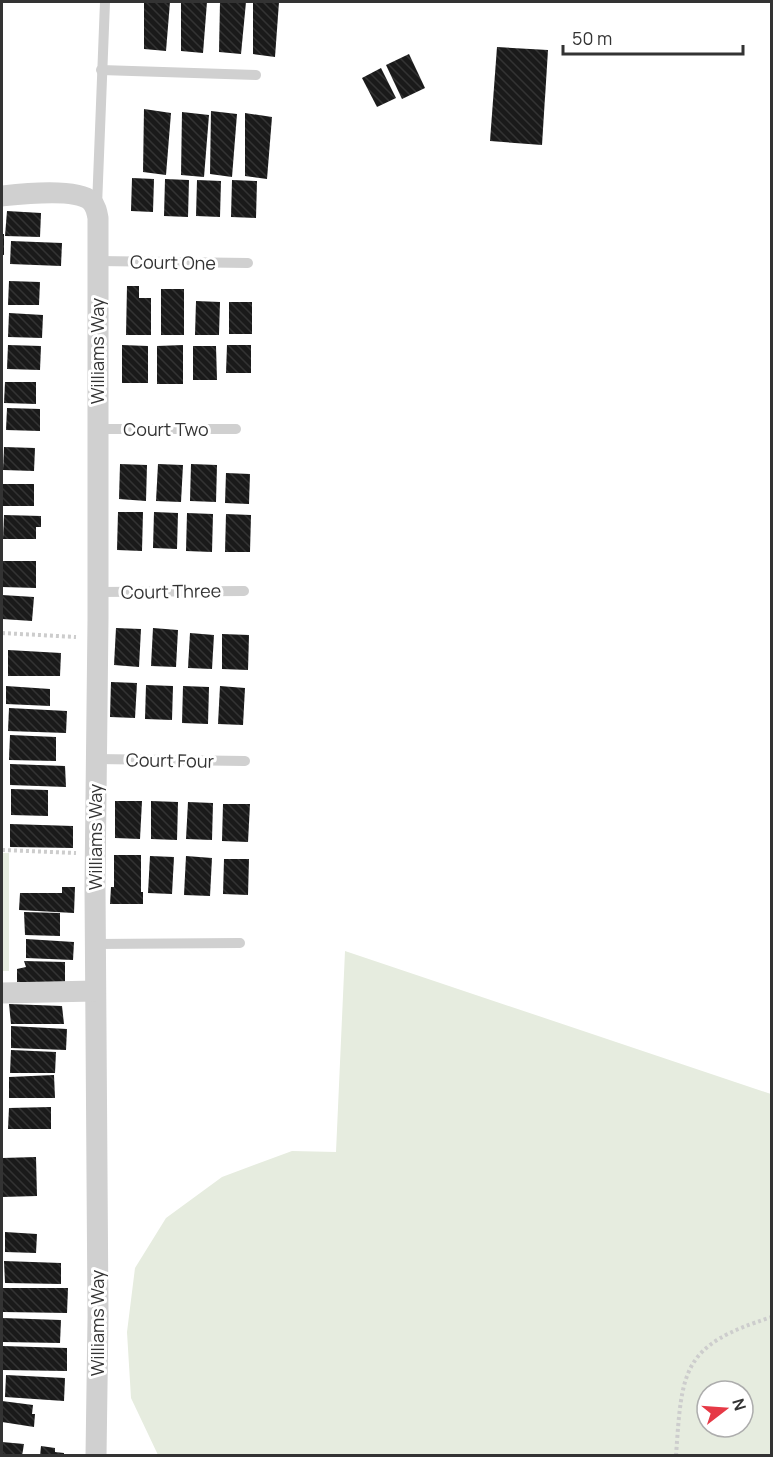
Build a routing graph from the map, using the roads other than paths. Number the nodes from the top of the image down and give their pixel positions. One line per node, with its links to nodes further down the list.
1 (105, 2): 2 (lane, Williams Way)
2 (101, 70): 3 (lane); 5 (lane, Williams Way)
3 (256, 75)
4 (2, 196): 5 (street)
5 (96, 212): 6 (street, Williams Way)
6 (98, 261): 7 (lane, Court One); 8 (street, Williams Way)
7 (248, 263)
8 (97, 429): 9 (lane, Court Two); 11 (street, Williams Way)
9 (236, 429)
10 (244, 591): 11 (lane, Court Three)
11 (98, 592): 12 (street, Williams Way)
12 (96, 759): 13 (lane, Court Four); 15 (street, Williams Way)
13 (245, 761)
14 (240, 943): 15 (lane)
15 (95, 944): 16 (street, Williams Way)
16 (95, 991): 17 (street); 18 (street, Williams Way)
17 (2, 993)
18 (96, 1455)

